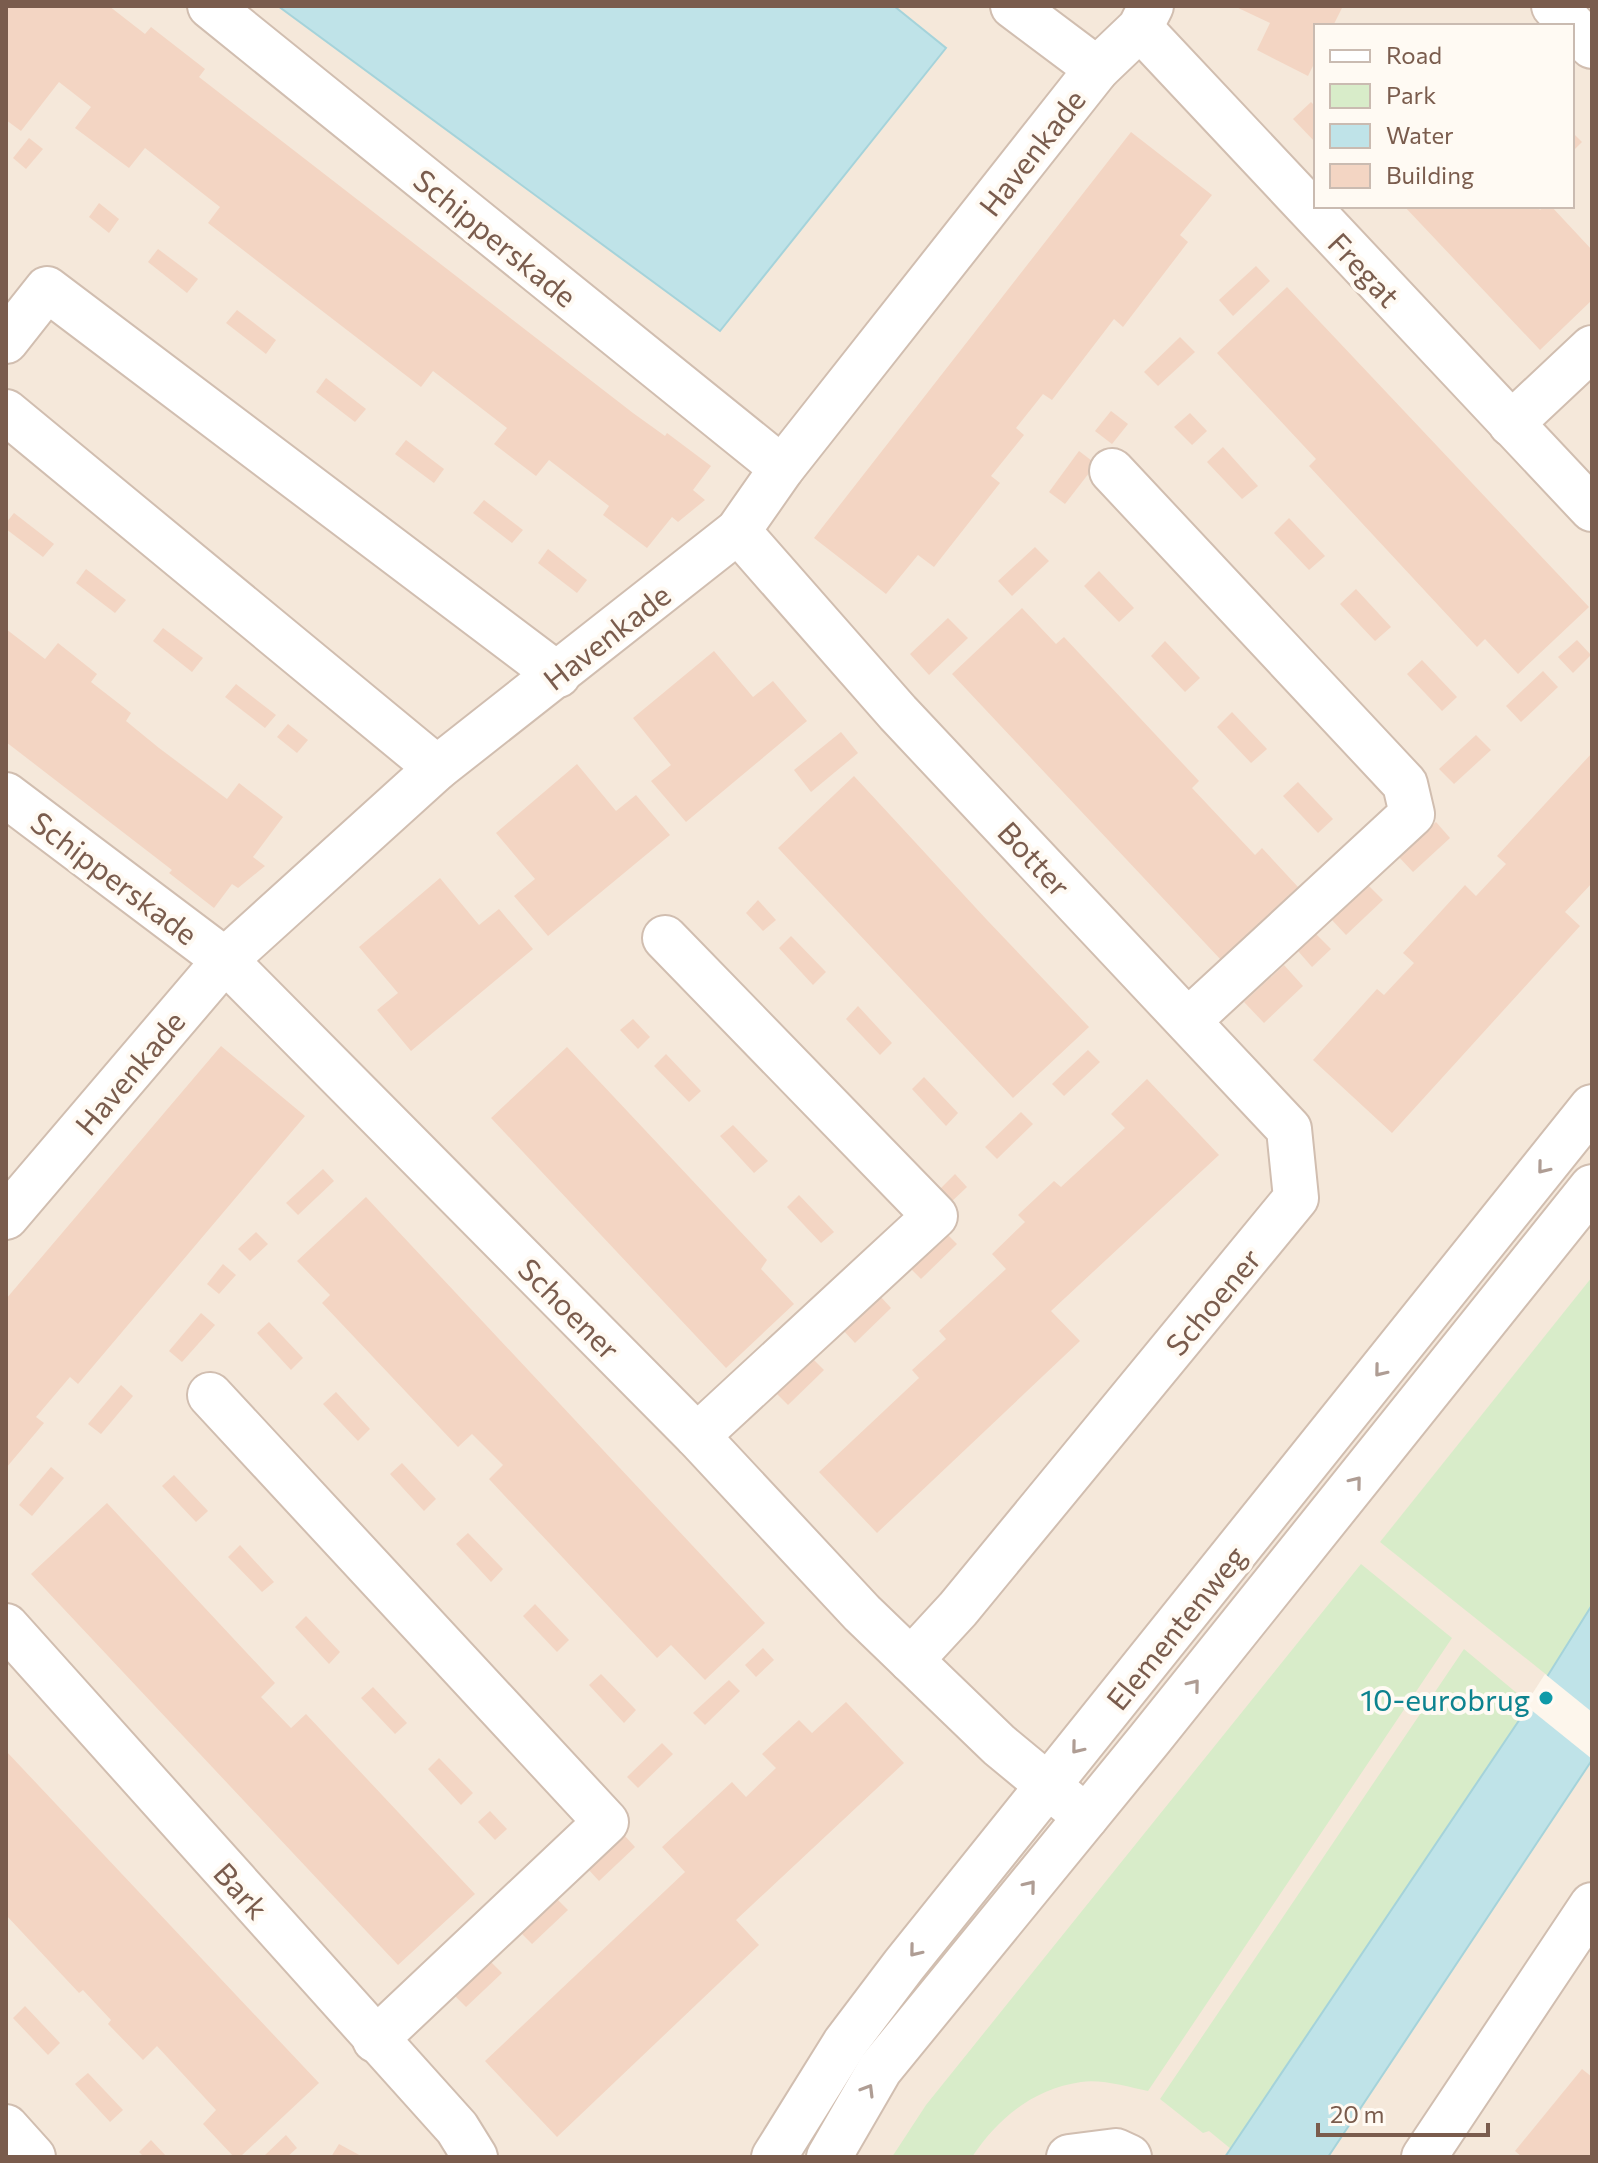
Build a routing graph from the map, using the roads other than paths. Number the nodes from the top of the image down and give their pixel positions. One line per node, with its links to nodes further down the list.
1 (210, 6): 15 (street, Schipperskade)
2 (1013, 6): 8 (street)
3 (1554, 6): 5 (street)
4 (1145, 17): 8 (street, Havenkade); 9 (street, Fregat)
5 (1571, 24)
6 (1574, 27): 7 (street)
7 (1592, 46)
8 (1097, 69): 15 (street, Havenkade)
9 (1314, 205)
10 (1317, 208): 14 (street, Fregat)
11 (6, 341): 19 (street)
12 (1592, 348): 14 (street)
13 (6, 412): 20 (street)
14 (1511, 424): 17 (street, Fregat)
15 (782, 468): 18 (street, Havenkade)
16 (1112, 471): 24 (street)
17 (1592, 509)
18 (738, 531): 19 (street, Havenkade); 24 (street, Botter)
19 (558, 675): 20 (street, Havenkade)
20 (437, 768): 23 (street, Havenkade)
21 (6, 795): 23 (street, Schipperskade)
22 (665, 938): 30 (street)
23 (225, 960): 28 (street, Havenkade); 30 (street, Schoener)
24 (1189, 1020): 27 (street, Botter)
25 (1592, 1107): 33 (street, Elementenweg, one-way to 33)
26 (1592, 1187): 34 (street, Elementenweg, one-way to 26)
27 (1296, 1198): 32 (street, Schoener)
28 (6, 1217)
29 (210, 1395): 36 (street)
30 (697, 1436): 32 (street, Schoener)
31 (6, 1626): 36 (street, Bark)
32 (911, 1660): 33 (street, Schoener)
33 (1047, 1786): 34 (street, Schoener); 40 (street, Elementenweg, one-way to 40)
34 (1086, 1817): 41 (street, Elementenweg, one-way to 34)
35 (1592, 1905): 44 (street)
36 (375, 2040): 39 (street, Bark)
37 (6, 2127): 38 (street)
38 (33, 2157)
39 (475, 2157)
40 (774, 2157)
41 (829, 2157)
42 (1069, 2157): 43 (street)
43 (1129, 2157)
44 (1424, 2157)

